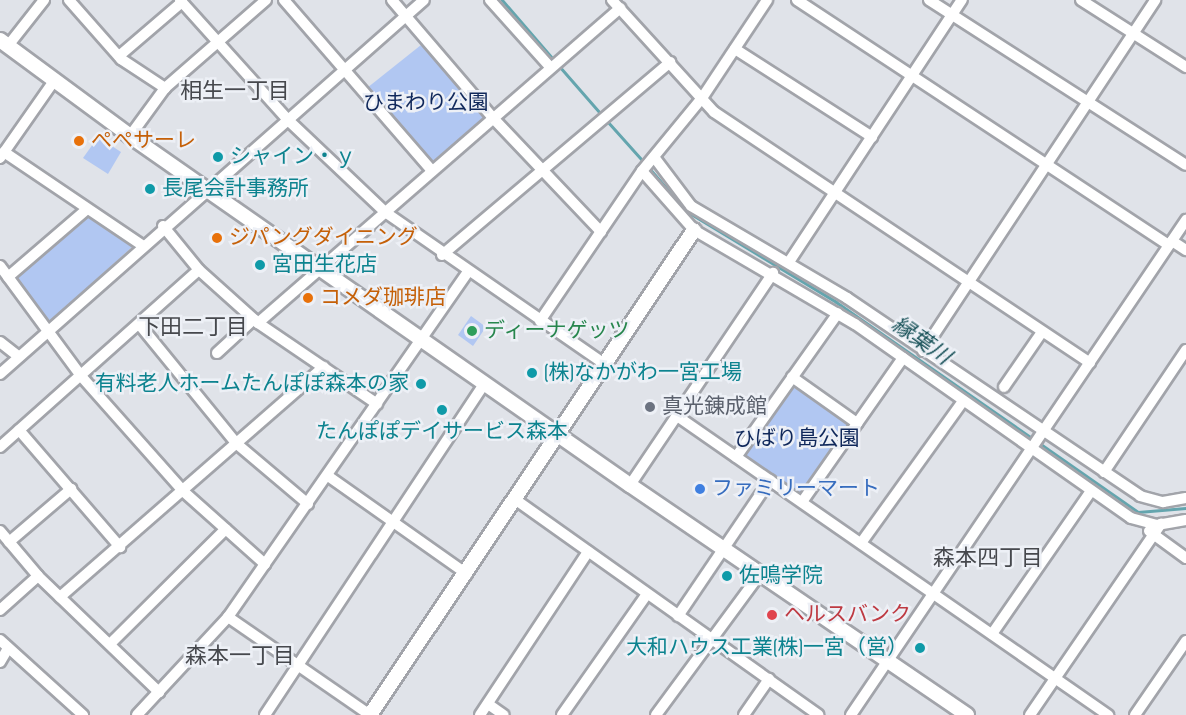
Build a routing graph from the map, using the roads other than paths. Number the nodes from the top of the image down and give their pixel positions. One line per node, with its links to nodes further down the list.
1 (44, 0): 20 (street)
2 (69, 0): 22 (street)
3 (266, 0): 19 (street)
4 (284, 0): 26 (street)
5 (392, 0): 17 (street)
6 (424, 0): 17 (street)
7 (490, 0): 25 (street)
8 (767, 0): 21 (street)
9 (796, 0): 27 (street)
10 (929, 0): 16 (street)
11 (962, 0): 16 (street)
12 (1081, 0): 18 (street)
13 (1155, 0): 18 (street)
14 (181, 1): 19 (street); 22 (street)
15 (616, 4): 23 (street); 25 (street)
16 (953, 14): 27 (street); 31 (street)
17 (406, 16): 26 (street); 32 (street)
18 (1134, 34): 24 (street); 31 (street)
19 (218, 42): 29 (street); 33 (street)
20 (2, 48): 28 (street)
21 (735, 49): 30 (street); 35 (street)
22 (119, 56): 29 (street)
23 (670, 62): 30 (street); 40 (street)
24 (1186, 67)
25 (551, 68): 32 (street)
26 (345, 70): 33 (street); 41 (street)
27 (913, 74): 35 (street); 38 (street)
28 (54, 81): 34 (street); 36 (street)
29 (165, 88): 34 (street)
30 (702, 98): 37 (street); 44 (street)
31 (1088, 103): 38 (street); 39 (street)
32 (493, 118): 40 (street); 41 (street)
33 (289, 121): 43 (street); 46 (street)
34 (130, 136): 43 (street)
35 (872, 137): 44 (street)
36 (2, 155): 45 (street)
37 (654, 157): 42 (street); 55 (street)
38 (1047, 164): 51 (street); 62 (street)
39 (1186, 165)
40 (543, 169): 50 (street); 54 (street)
41 (432, 171): 46 (street)
42 (642, 171): 49 (street); 50 (street)
43 (207, 189): 48 (street); 57 (street)
44 (835, 195): 55 (street); 62 (street)
45 (87, 209): 52 (street); 61 (street)
46 (385, 212): 54 (street); 57 (street)
47 (1186, 220): 51 (street)
48 (163, 226): 52 (street); 58 (street)
49 (694, 230): 60 (street); 77 (street)
50 (601, 232): 65 (street)
51 (1171, 243): 53 (street); 76 (street)
52 (142, 245): 67 (street)
53 (1186, 250)
54 (442, 255): 59 (street)
55 (789, 262): 72 (street)
56 (0, 266): 61 (street)
57 (321, 268): 64 (street); 69 (street)
58 (199, 270): 64 (street); 66 (street)
59 (468, 272): 65 (street); 69 (street)
60 (773, 273): 63 (street); 86 (street)
61 (8, 277): 67 (street)
62 (968, 284): 68 (street); 72 (street)
63 (838, 313): 75 (street); 81 (street)
64 (256, 321): 73 (street); 78 (street)
65 (540, 321): 77 (street)
66 (139, 324): 80 (street); 91 (street)
67 (48, 330): 74 (street); 80 (street)
68 (1042, 332): 76 (street); 83 (street)
69 (422, 338): 82 (street); 85 (street)
70 (0, 342): 74 (street)
71 (1186, 350): 95 (street)
72 (923, 351): 89 (street)
73 (217, 353)
74 (19, 357): 79 (street)
75 (903, 358): 84 (street); 87 (street)
76 (1090, 363): 89 (street)
77 (606, 365): 90 (street)
78 (324, 367): 85 (street); 91 (street)
79 (0, 374)
80 (81, 376): 88 (street); 101 (street)
81 (792, 377): 87 (street); 94 (street)
82 (485, 382): 90 (street); 109 (street)
83 (1004, 387)
84 (963, 401): 93 (street); 115 (street)
85 (377, 405): 96 (street)
86 (676, 416): 94 (street); 98 (street)
87 (857, 423): 105 (street)
88 (19, 430): 92 (street); 99 (street)
89 (1040, 433): 93 (street); 95 (street)
90 (560, 434): 98 (street); 104 (street)
91 (237, 444): 101 (street); 106 (street)
92 (0, 447)
93 (1030, 448): 102 (street); 124 (street)
94 (736, 457): 97 (street)
95 (1104, 472): 103 (street)
96 (328, 476): 106 (street); 109 (street)
97 (770, 480): 105 (street); 117 (street)
98 (630, 485): 117 (street)
99 (71, 489): 114 (street); 116 (street)
100 (1186, 489): 103 (street)
101 (183, 491): 111 (street); 116 (street)
102 (1091, 491): 107 (street); 130 (street)
103 (1183, 498)
104 (516, 500): 118 (street); 121 (street)
105 (802, 502): 115 (street)
106 (308, 504): 120 (street)
107 (1131, 518): 110 (street); 113 (street)
108 (1186, 520): 110 (street)
109 (392, 523): 121 (street); 137 (street)
110 (1161, 524): 113 (street)
111 (226, 529): 120 (street); 134 (street)
112 (0, 531): 114 (street)
113 (1154, 534): 119 (street); 138 (street)
114 (9, 542): 123 (street)
115 (861, 543): 124 (street)
116 (120, 547): 126 (street)
117 (724, 549): 122 (street); 128 (street)
118 (588, 552): 125 (street); 141 (street)
119 (1186, 558)
120 (265, 564): 129 (street)
121 (467, 574): 146 (street)
122 (760, 574): 131 (street); 135 (street)
123 (38, 576): 126 (street); 127 (street)
124 (934, 593): 130 (street); 135 (street)
125 (647, 594): 128 (street); 149 (street)
126 (60, 597): 134 (street)
127 (0, 610)
128 (678, 616): 131 (street)
129 (228, 617): 137 (street); 140 (street)
130 (992, 634): 138 (street)
131 (710, 638): 139 (street); 150 (street)
132 (1186, 641): 157 (street)
133 (4, 644): 136 (street); 142 (street)
134 (110, 645): 140 (street)
135 (889, 661): 153 (street); 154 (street)
136 (0, 662)
137 (297, 665): 145 (street); 146 (street)
138 (1055, 678): 155 (street); 156 (street)
139 (768, 680): 151 (street); 152 (street)
140 (159, 692): 144 (street)
141 (488, 704): 147 (street); 148 (street)
142 (71, 711): 143 (street)
143 (83, 715)
144 (137, 715)
145 (265, 715)
146 (370, 715)
147 (480, 715)
148 (504, 715)
149 (562, 715)
150 (656, 715)
151 (744, 715)
152 (818, 715)
153 (851, 715)
154 (967, 715)
155 (1030, 715)
156 (1108, 715)
157 (1135, 715)

